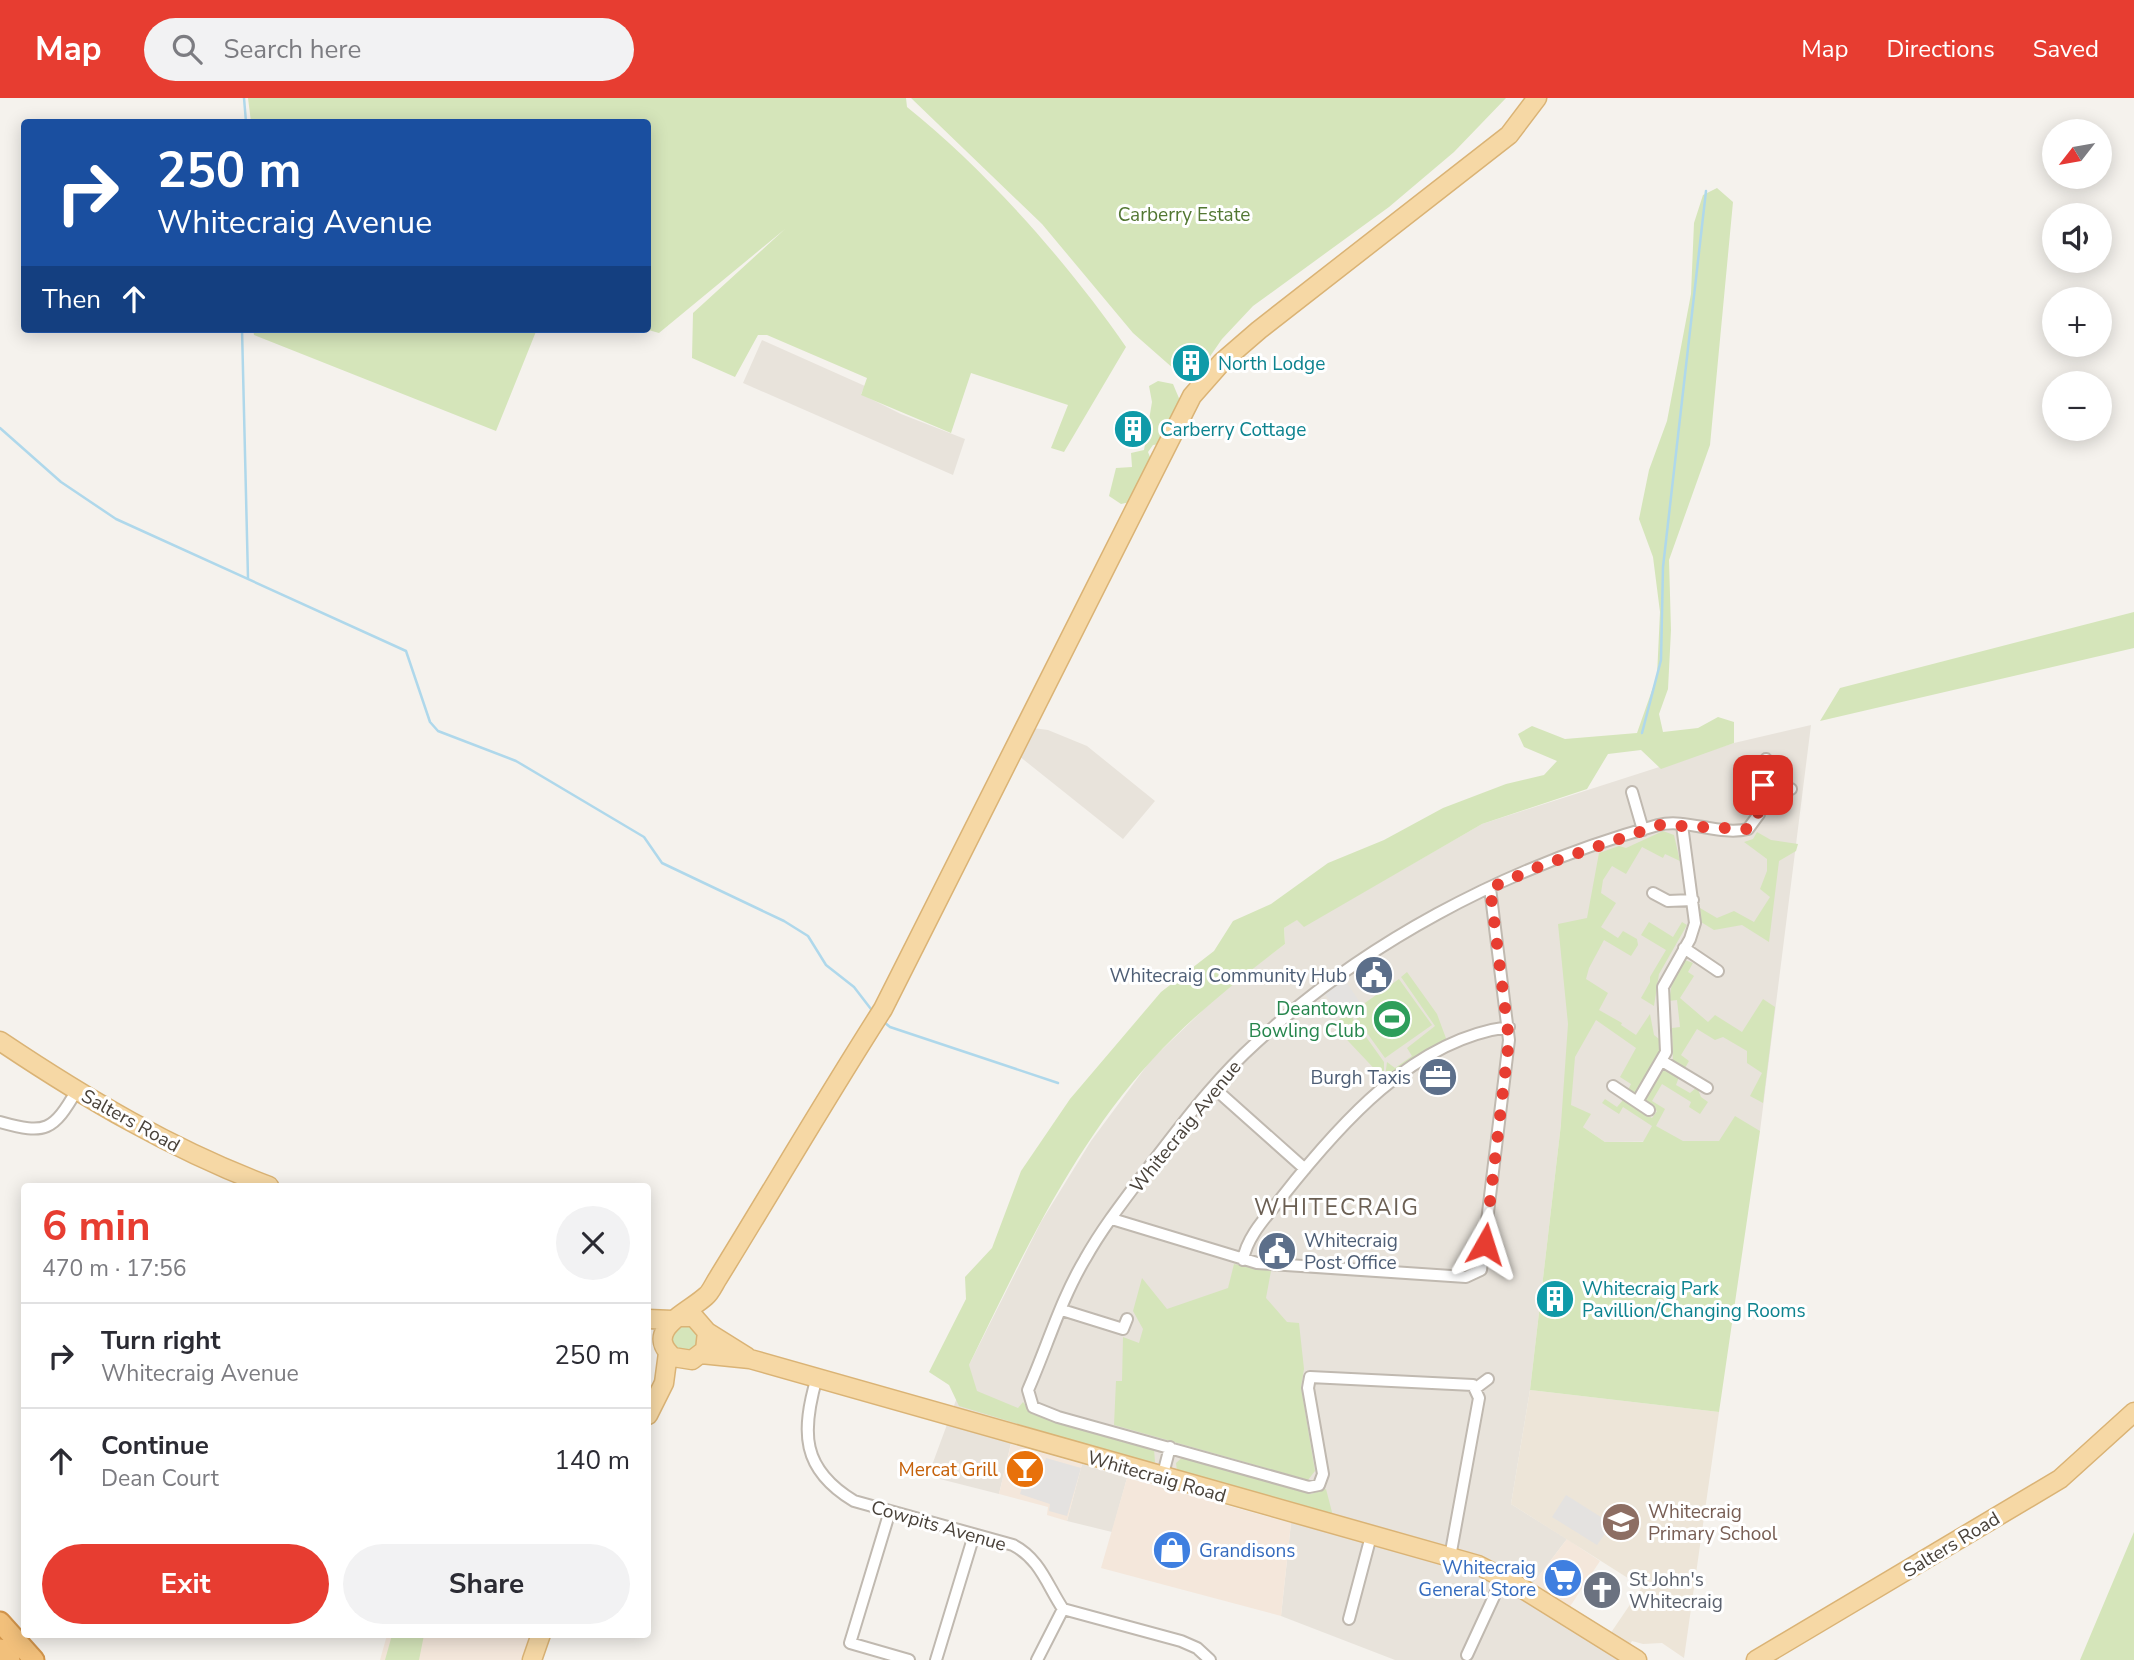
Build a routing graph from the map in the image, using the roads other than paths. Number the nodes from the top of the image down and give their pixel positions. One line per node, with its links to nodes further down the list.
1 (1537, 98): 27 (main road)
2 (1766, 759): 3 (street)
3 (1763, 785): 4 (street); 6 (street, Whitecraig Avenue)
4 (1791, 789)
5 (1632, 792): 7 (street)
6 (1682, 825): 7 (street, Whitecraig Avenue); 10 (street)
7 (1643, 830): 8 (street, Whitecraig Avenue)
8 (1490, 888): 13 (street); 17 (street, Whitecraig Avenue)
9 (1653, 892): 10 (street)
10 (1693, 901): 11 (street)
11 (1684, 948): 12 (street); 15 (street)
12 (1718, 971)
13 (1509, 1027): 23 (street); 26 (street)
14 (0, 1041): 19 (main road, Salters Road)
15 (1662, 1061): 18 (street); 20 (street)
16 (1613, 1086): 20 (street)
17 (1213, 1087): 23 (street); 25 (street, Whitecraig Avenue)
18 (1707, 1088)
19 (77, 1090): 22 (street); 24 (main road, Salters Road)
20 (1637, 1102): 21 (street)
21 (1648, 1110)
22 (0, 1122)
23 (1305, 1169): 26 (street)
24 (261, 1183)
25 (1112, 1219): 26 (street); 28 (street, Whitecraig Avenue)
26 (1243, 1260)
27 (708, 1295): 29 (main road); 32 (main road)
28 (1062, 1310): 31 (street); 43 (street, Whitecraig Avenue)
29 (675, 1318): 30 (main road); 32 (main road); 34 (main road)
30 (651, 1319)
31 (1127, 1319)
32 (706, 1329): 35 (main road); 36 (main road)
33 (651, 1338): 34 (main road)
34 (666, 1350): 35 (main road); 39 (main road)
35 (696, 1357): 36 (main road); 39 (main road)
36 (750, 1359): 37 (main road, Whitecraig Road)
37 (817, 1377): 44 (main road, Whitecraig Road); 45 (street, Cowpits Avenue)
38 (1489, 1379): 40 (street)
39 (664, 1383): 41 (main road)
40 (1476, 1388): 43 (street); 48 (street)
41 (651, 1409)
42 (2134, 1412): 64 (main road, Salters Road)
43 (1170, 1447): 44 (street)
44 (1162, 1478): 47 (main road, Whitecraig Road)
45 (890, 1511): 46 (street, Cowpits Avenue); 59 (street)
46 (974, 1535): 50 (street, Cowpits Avenue); 60 (street)
47 (1371, 1536): 48 (main road, Whitecraig Road); 51 (street)
48 (1450, 1558): 49 (main road, Whitecraig Road)
49 (1503, 1577): 55 (street); 63 (main road, Whitecraig Road)
50 (1063, 1609): 61 (street); 62 (street)
51 (1349, 1619)
52 (0, 1622): 57 (highway)
53 (540, 1638): 58 (main road)
54 (0, 1649): 56 (highway)
55 (1467, 1655)
56 (10, 1660)
57 (34, 1660)
58 (532, 1660)
59 (909, 1660)
60 (936, 1660)
61 (1037, 1660)
62 (1210, 1660)
63 (1637, 1660)
64 (1756, 1660)

